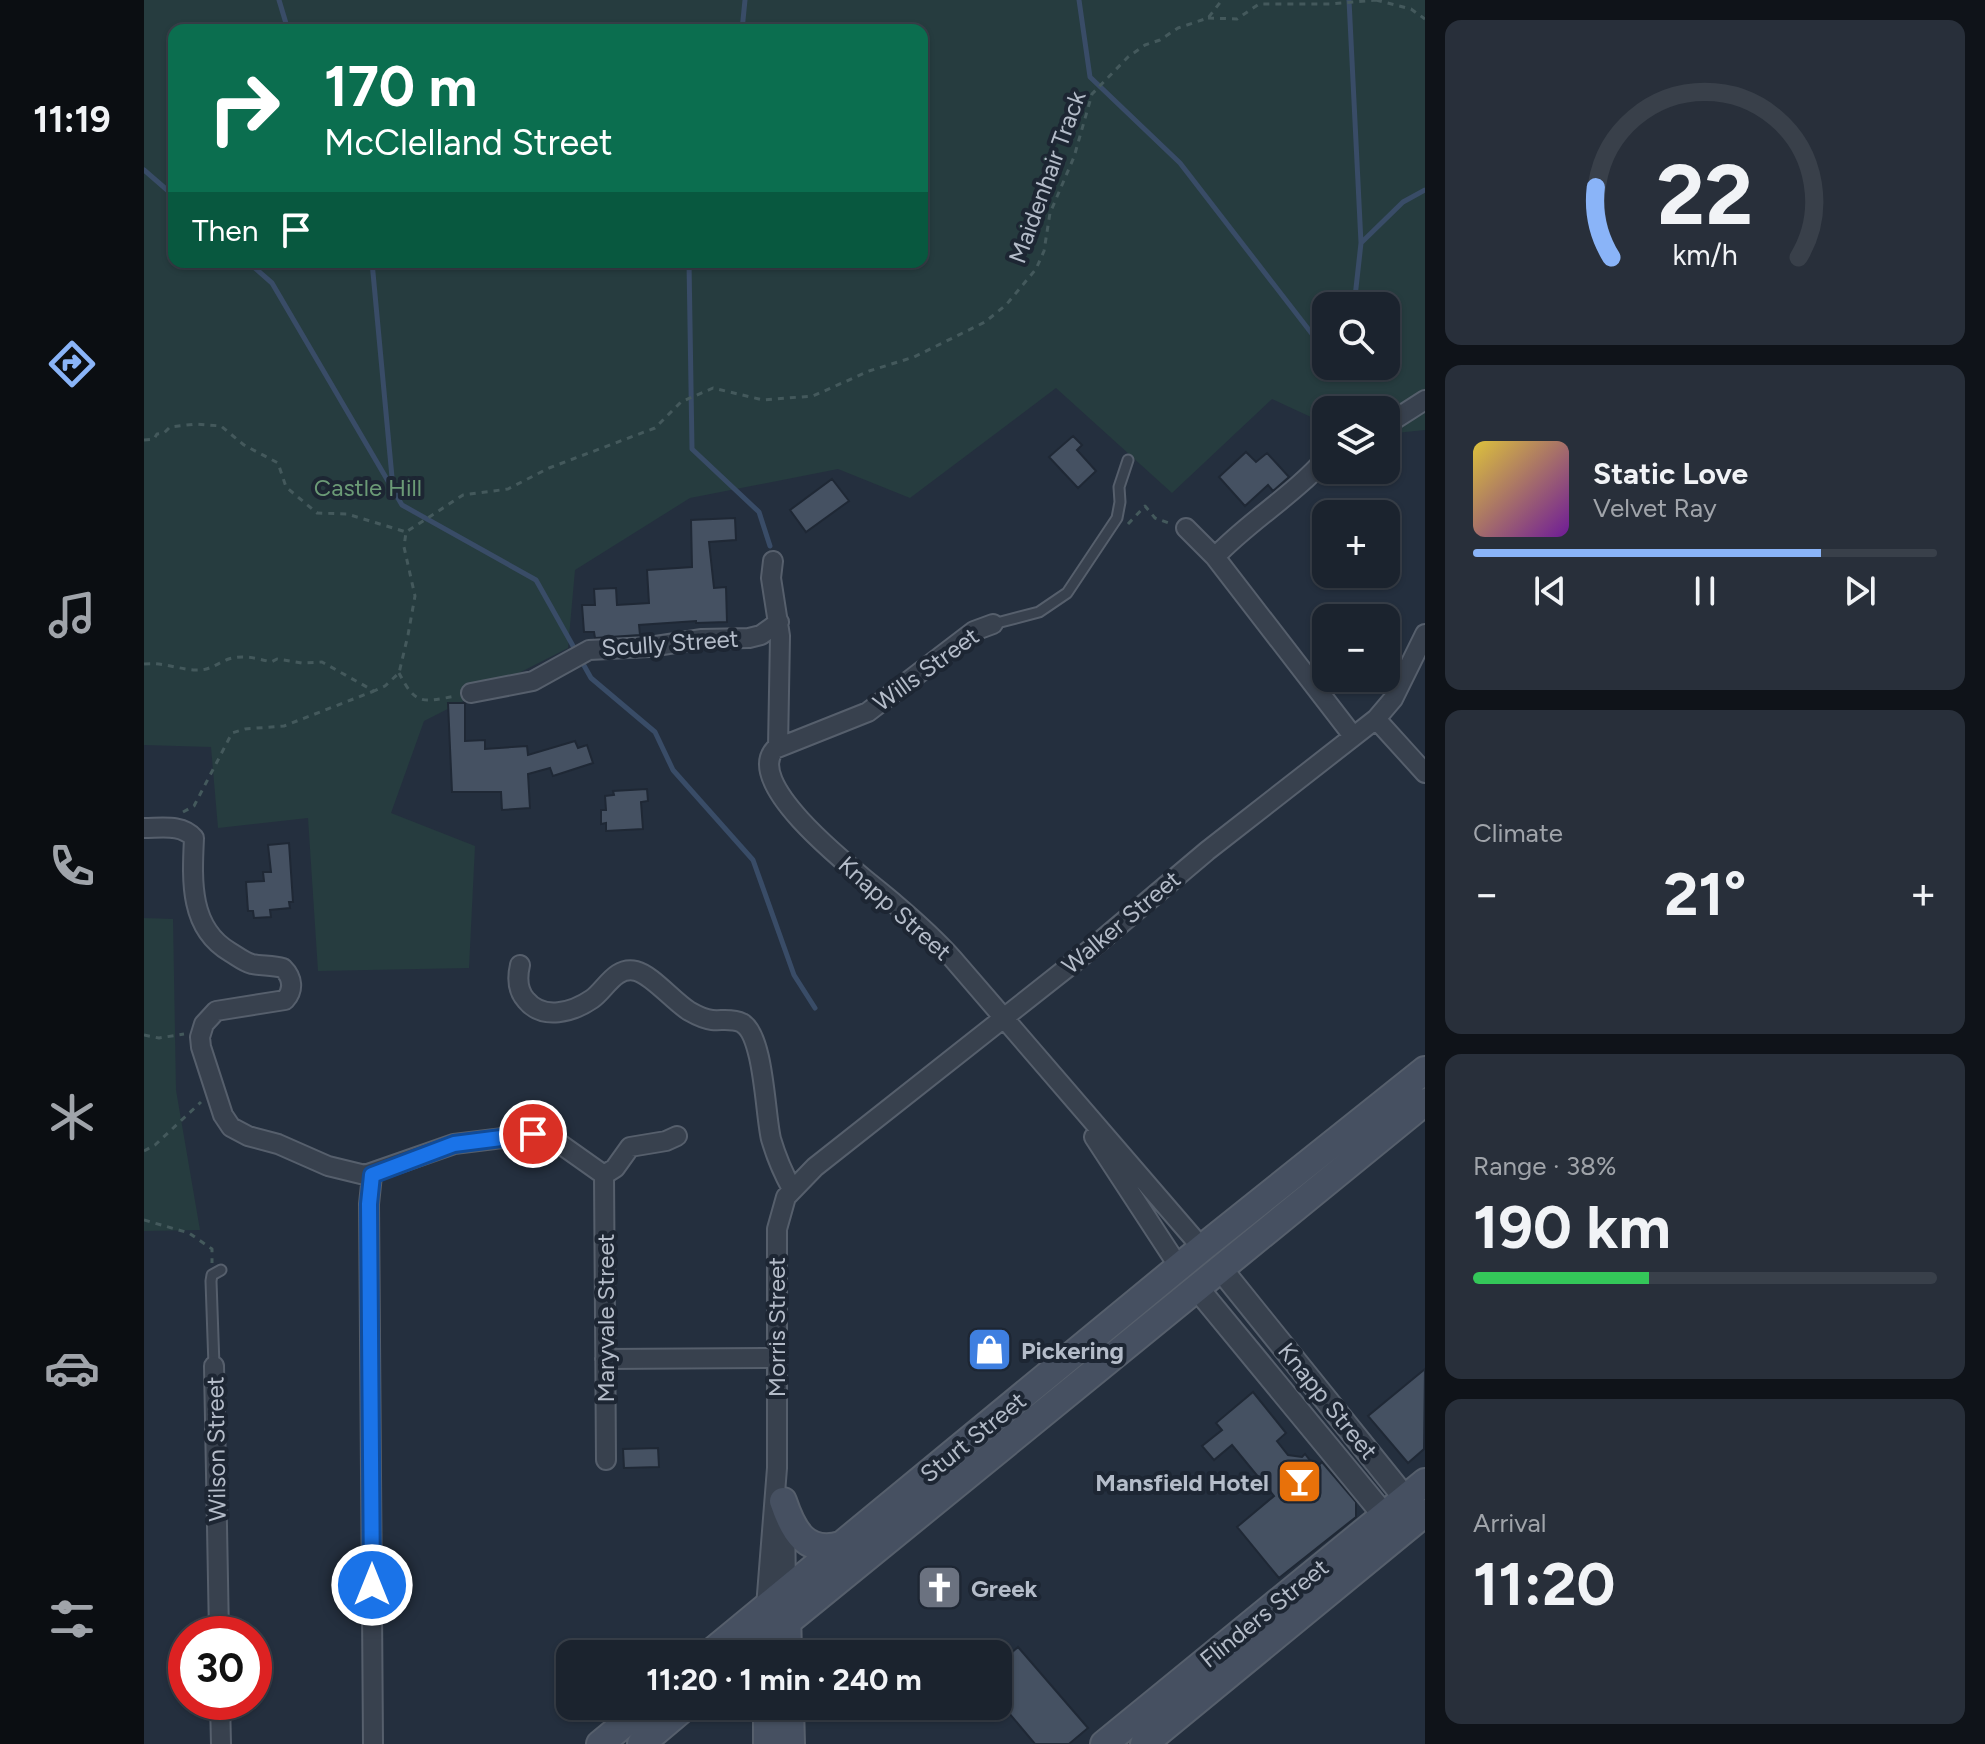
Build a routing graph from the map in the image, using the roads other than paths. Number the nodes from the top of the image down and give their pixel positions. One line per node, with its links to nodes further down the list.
1 (1425, 400): 2 (street)
2 (1400, 416)
3 (1128, 460): 9 (lane, Wills Street)
4 (1312, 472): 6 (street)
5 (1186, 528): 6 (street)
6 (1215, 557): 15 (street)
7 (773, 561): 8 (street)
8 (779, 622): 11 (street, Scully Street); 12 (street)
9 (993, 624): 16 (street, Wills Street)
10 (1425, 634): 14 (street, Walker Street)
11 (749, 638): 12 (street); 13 (street, Scully Street)
12 (779, 661): 16 (street)
13 (471, 693)
14 (1376, 719): 15 (street, Walker Street); 17 (street)
15 (1353, 736): 20 (street, Walker Street)
16 (778, 747): 20 (street, Knapp Street)
17 (1425, 773)
18 (144, 828): 25 (street)
19 (520, 965): 27 (street)
20 (1003, 1017): 22 (street, Knapp Street); 27 (street, Walker Street)
21 (1425, 1070): 30 (main road, Sturt Street)
22 (1073, 1100): 28 (street, Knapp Street); 29 (street, Knapp Street)
23 (1425, 1102): 32 (main road, Sturt Street)
24 (677, 1136): 26 (street)
25 (372, 1175): 26 (street); 57 (street)
26 (604, 1175): 38 (street, Maryvale Street)
27 (792, 1189): 37 (street, Morris Street)
28 (1165, 1206): 29 (street); 30 (street, Knapp Street)
29 (1148, 1222): 31 (street, Knapp Street)
30 (1202, 1248): 31 (main road, Sturt Street); 32 (main road)
31 (1179, 1267): 34 (main road); 45 (main road, Sturt Street)
32 (1220, 1268): 34 (main road, Sturt Street); 35 (street, Knapp Street)
33 (216, 1272): 39 (lane, Wilson Street)
34 (1197, 1288): 36 (street, Knapp Street); 46 (main road, Sturt Street)
35 (1255, 1309): 36 (street); 43 (street, Knapp Street)
36 (1231, 1329): 44 (street, Knapp Street)
37 (777, 1358): 38 (street); 41 (street, Morris Street)
38 (605, 1359): 40 (street, Maryvale Street)
39 (214, 1366): 47 (street, Wilson Street)
40 (606, 1460)
41 (777, 1468): 42 (street, Morris Street); 46 (street, Morris Street)
42 (783, 1501): 45 (main road); 46 (street, Morris Street)
43 (1419, 1502): 44 (main road, Flinders Street)
44 (1392, 1524): 62 (main road, Flinders Street); 63 (main road, Flinders Street)
45 (841, 1545): 46 (main road, Sturt Street)
46 (780, 1606): 48 (main road, Sturt Street); 49 (main road, Morris Street); 50 (main road, Morris Street)
47 (219, 1616)
48 (730, 1640)
49 (764, 1640)
50 (786, 1640)
51 (220, 1720): 56 (street)
52 (629, 1720): 58 (main road)
53 (669, 1720): 59 (main road)
54 (770, 1720): 60 (main road)
55 (779, 1720): 61 (main road)
56 (221, 1744)
57 (373, 1744)
58 (600, 1744)
59 (641, 1744)
60 (767, 1744)
61 (791, 1744)
62 (1104, 1744)
63 (1144, 1744)

